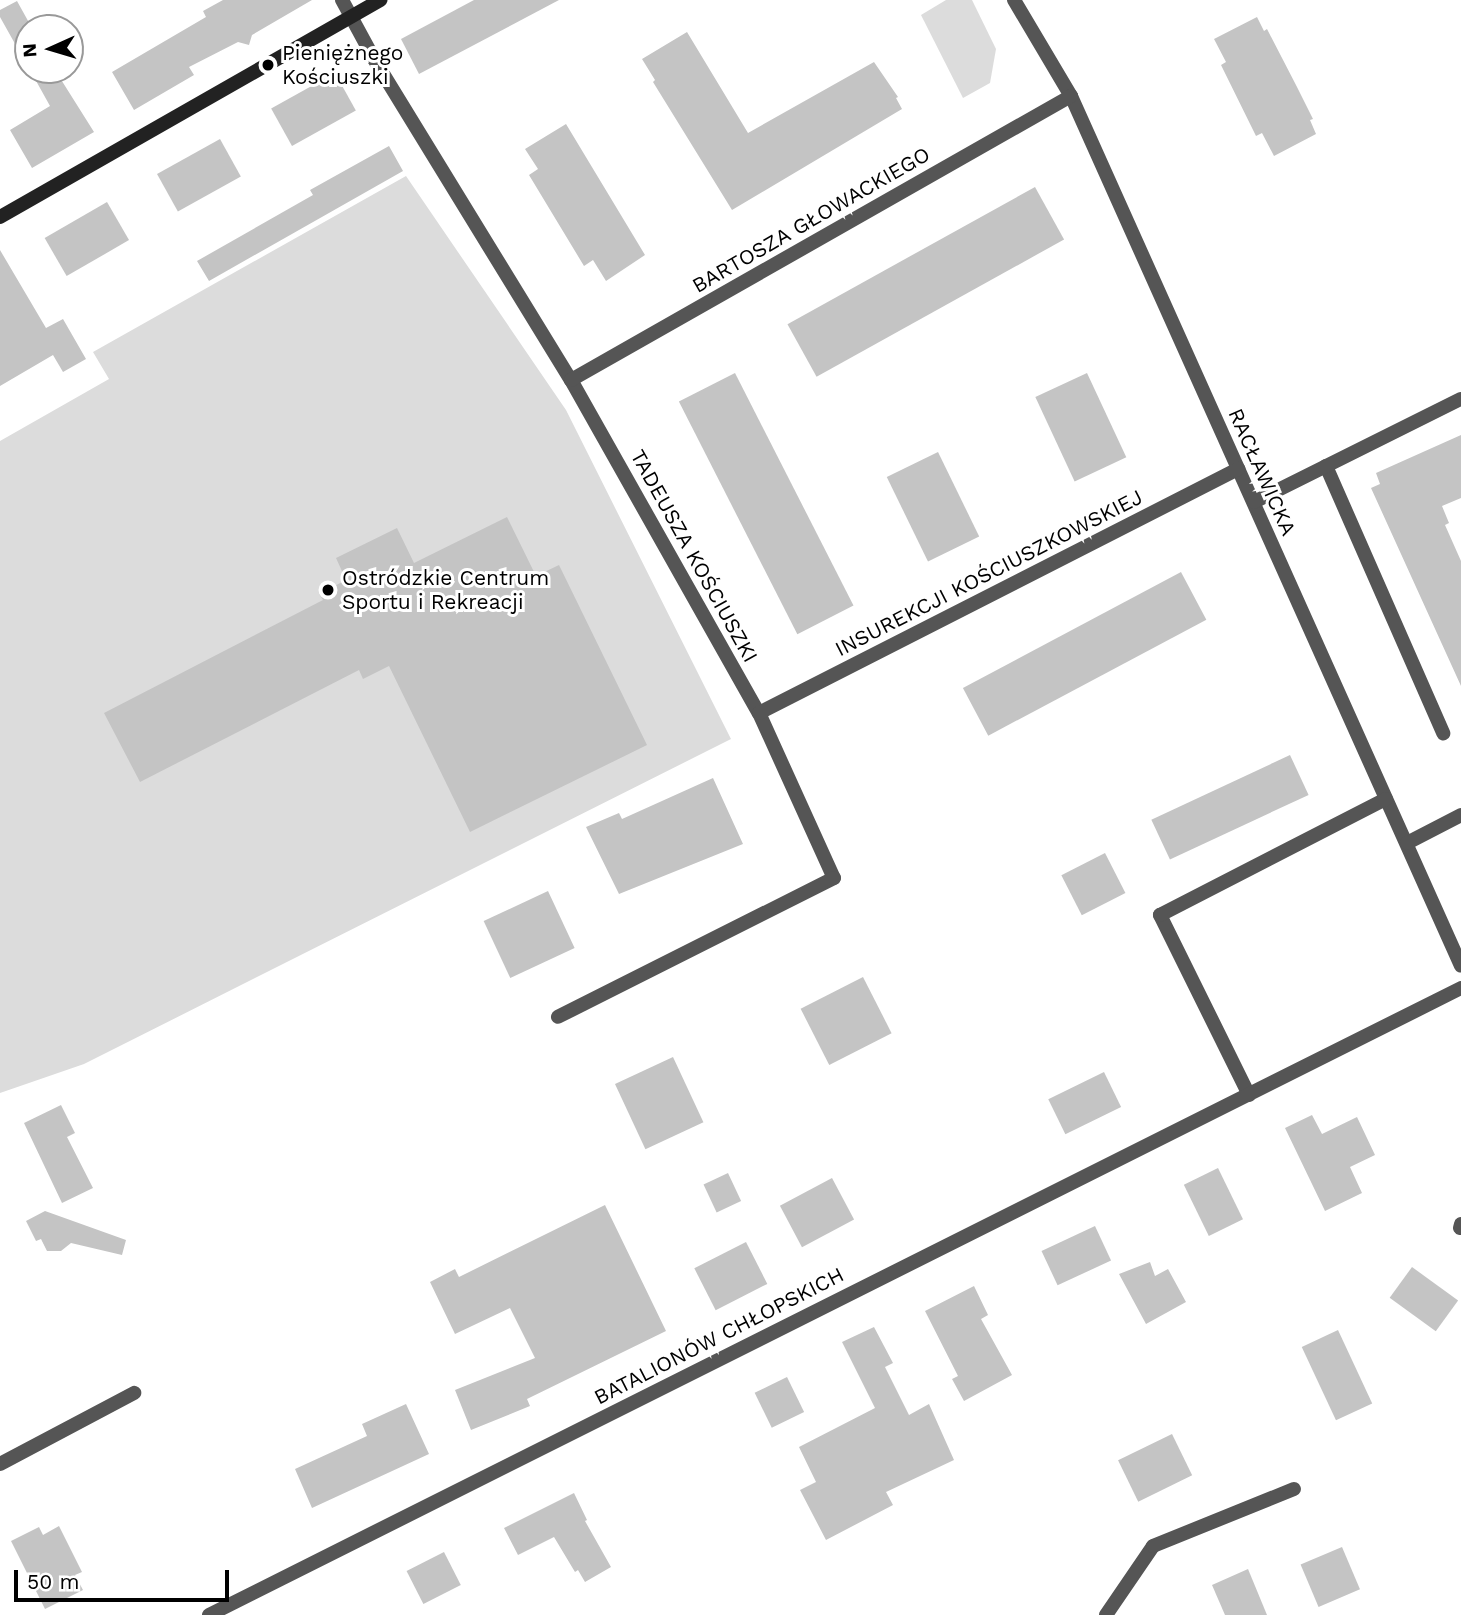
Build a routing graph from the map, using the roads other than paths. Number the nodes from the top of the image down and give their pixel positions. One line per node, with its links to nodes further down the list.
1 (342, 0): 4 (street, TADEUSZA KOŚCIUSZKI)
2 (380, 0): 4 (street)
3 (1014, 0): 5 (street, RACŁAWICKA)
4 (351, 16): 6 (street); 7 (street, TADEUSZA KOŚCIUSZKI)
5 (1071, 96): 7 (street, BARTOSZA GŁOWACKIEGO); 10 (street, RACŁAWICKA)
6 (0, 217)
7 (571, 380): 12 (street, TADEUSZA KOŚCIUSZKI)
8 (1461, 399): 9 (street)
9 (1326, 466): 11 (street); 13 (street)
10 (1238, 469): 11 (street, RACŁAWICKA); 12 (street, INSUREKCJI KOŚCIUSZKOWSKIEJ)
11 (1254, 502): 14 (street, RACŁAWICKA)
12 (758, 713): 19 (street, TADEUSZA KOŚCIUSZKI)
13 (1443, 733)
14 (1386, 799): 16 (street, RACŁAWICKA); 20 (street)
15 (1461, 816): 16 (street)
16 (1407, 843): 17 (street, RACŁAWICKA)
17 (1461, 966)
18 (1461, 988): 20 (street, BATALIONÓW CHŁOPSKICH)
19 (558, 1017)
20 (1249, 1095): 24 (street, BATALIONÓW CHŁOPSKICH)
21 (134, 1394): 22 (street)
22 (0, 1464)
23 (1294, 1489): 25 (street)
24 (209, 1615)
25 (1106, 1615)

